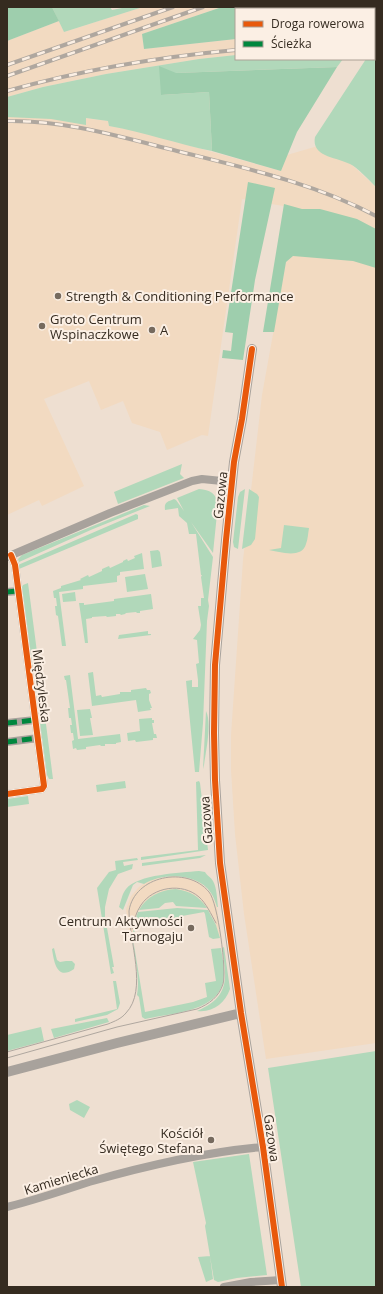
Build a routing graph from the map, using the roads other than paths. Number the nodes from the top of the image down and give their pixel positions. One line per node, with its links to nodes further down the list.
1 (252, 349): 2 (street, Gazowa)
2 (232, 482): 3 (street, Międzyleska); 11 (street, Gazowa)
3 (9, 556): 4 (street, Międzyleska)
4 (18, 591): 5 (street); 6 (street, Międzyleska)
5 (7, 592)
6 (35, 720): 7 (street, Międzyleska); 8 (street, Międzyleska)
7 (7, 723)
8 (38, 738): 9 (street, Międzyleska); 10 (street, Międzyleska)
9 (7, 742)
10 (7, 794)
11 (241, 1013): 12 (street); 13 (street, Gazowa)
12 (7, 1072)
13 (263, 1147): 14 (street, Kamieniecka); 15 (street, Gazowa)
14 (7, 1207)
15 (282, 1283): 16 (street)
16 (224, 1287)

